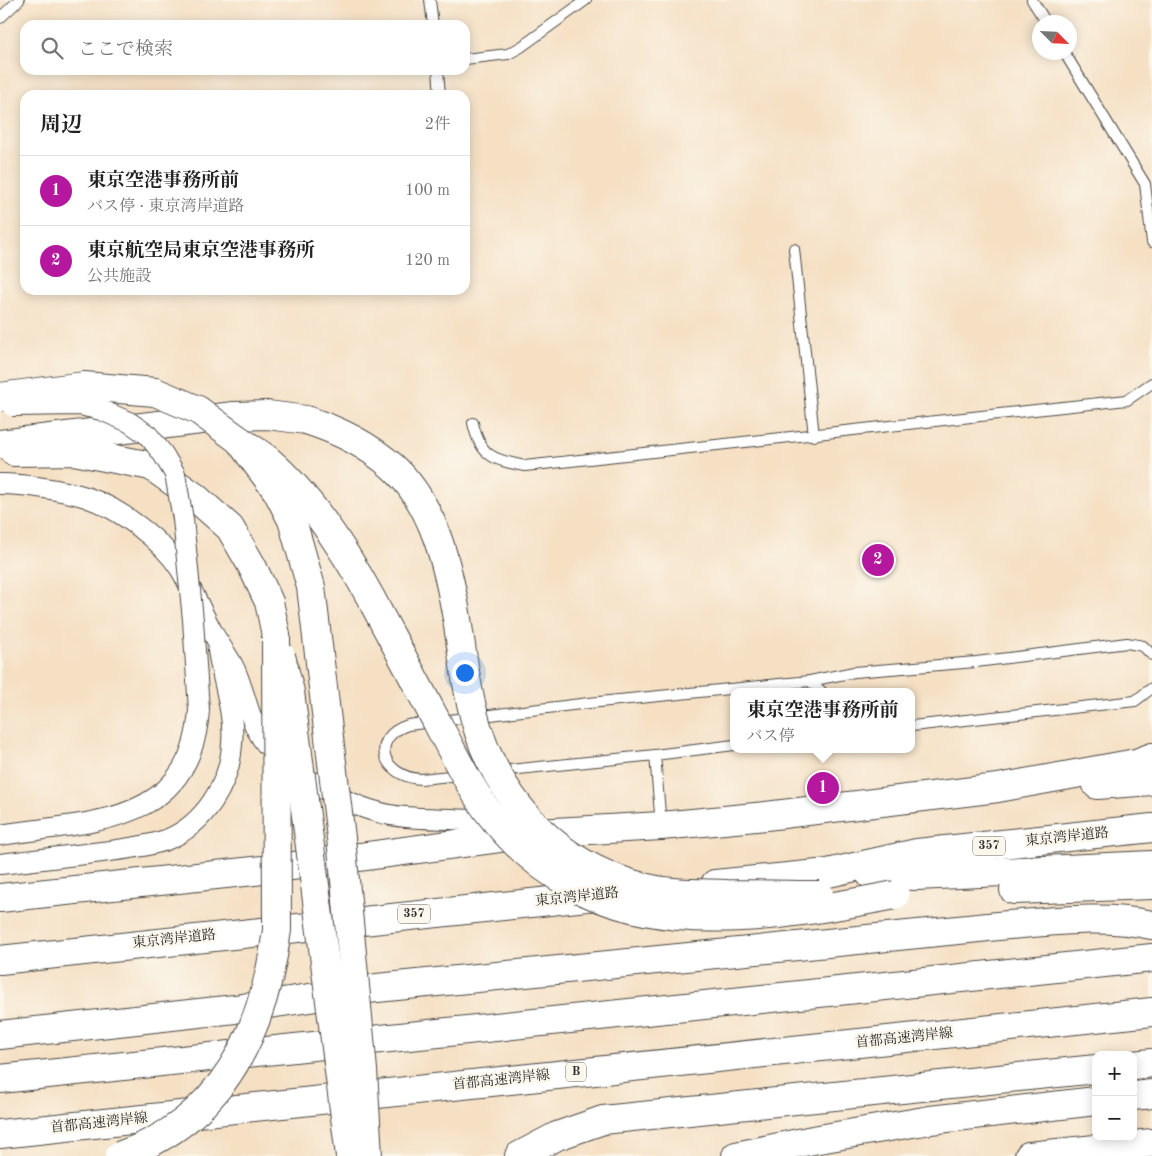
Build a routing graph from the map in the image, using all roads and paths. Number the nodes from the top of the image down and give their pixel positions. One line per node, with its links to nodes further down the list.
1 (19, 0): 6 (lane)
2 (430, 0): 7 (lane)
3 (586, 0): 8 (lane)
4 (1032, 0): 5 (lane)
5 (1042, 15)
6 (0, 18)
7 (432, 20)
8 (470, 58)
9 (1069, 60): 12 (lane)
10 (438, 75): 11 (lane)
11 (440, 90)
12 (1152, 242)
13 (794, 249): 18 (lane)
14 (1152, 383): 18 (lane)
15 (0, 397): 19 (main road, bridge)
16 (0, 405): 40 (street, bridge)
17 (473, 423): 18 (lane)
18 (814, 436)
19 (239, 440): 45 (main road, bridge); 63 (main road, bridge)
20 (0, 444): 45 (main road, bridge)
21 (0, 452): 23 (main road)
22 (0, 484): 24 (street)
23 (276, 635): 61 (main road, bridge); 62 (main road, bridge)
24 (217, 640): 39 (street); 41 (street)
25 (1152, 655): 26 (lane)
26 (810, 681): 27 (lane); 28 (lane)
27 (740, 688)
28 (818, 688)
29 (1152, 688): 31 (lane)
30 (730, 689): 33 (lane)
31 (915, 726)
32 (730, 746): 33 (lane)
33 (655, 755): 37 (lane)
34 (1152, 757): 36 (main road)
35 (1152, 781): 36 (main road)
36 (998, 788): 37 (main road)
37 (661, 826): 39 (main road)
38 (1152, 828): 43 (main road, 東京湾岸道路 / 357)
39 (537, 833): 46 (main road)
40 (0, 835)
41 (0, 864)
42 (1152, 865): 43 (main road)
43 (828, 873): 49 (main road, 東京湾岸道路 / 357)
44 (1152, 885): 45 (main road)
45 (895, 896)
46 (0, 898)
47 (1152, 926): 51 (main road)
48 (1152, 958): 55 (main road)
49 (0, 960)
50 (1152, 1012): 59 (main road, 首都高速湾岸線 / B)
51 (0, 1035)
52 (1152, 1063): 53 (main road)
53 (1137, 1065)
54 (1092, 1069): 64 (main road)
55 (0, 1079)
56 (1152, 1094): 57 (main road)
57 (1137, 1096)
58 (1092, 1101): 65 (main road)
59 (0, 1134)
60 (1152, 1142): 66 (main road)
61 (119, 1156)
62 (350, 1156)
63 (368, 1156)
64 (519, 1156)
65 (736, 1156)
66 (1029, 1156)

